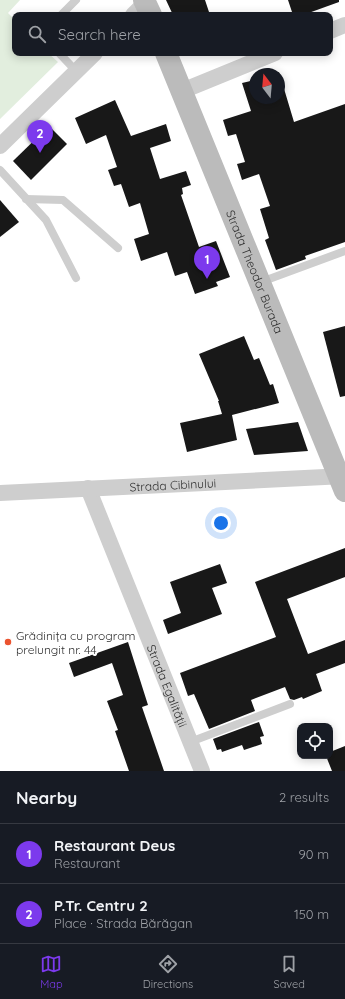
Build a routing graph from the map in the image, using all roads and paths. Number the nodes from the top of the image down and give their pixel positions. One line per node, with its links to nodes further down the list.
1 (76, 0): 2 (lane)
2 (64, 12)
3 (345, 25): 4 (street)
4 (333, 30)
5 (62, 56): 9 (lane)
6 (91, 56): 9 (street)
7 (167, 56): 10 (street, Strada Theodor Burada)
8 (268, 56): 10 (street)
9 (76, 71): 11 (street)
10 (182, 91): 17 (street, Strada Theodor Burada)
11 (0, 146)
12 (0, 170): 13 (lane)
13 (26, 199): 14 (lane); 16 (lane)
14 (118, 248)
15 (345, 251): 17 (lane)
16 (76, 278)
17 (260, 282): 18 (street, Strada Theodor Burada)
18 (343, 481): 19 (street, Strada Cibinului)
19 (88, 488): 20 (street, Strada Cibinului); 22 (street, Strada Egalității)
20 (0, 493)
21 (290, 704): 22 (lane)
22 (190, 742): 23 (street, Strada Egalității)
23 (202, 771)

